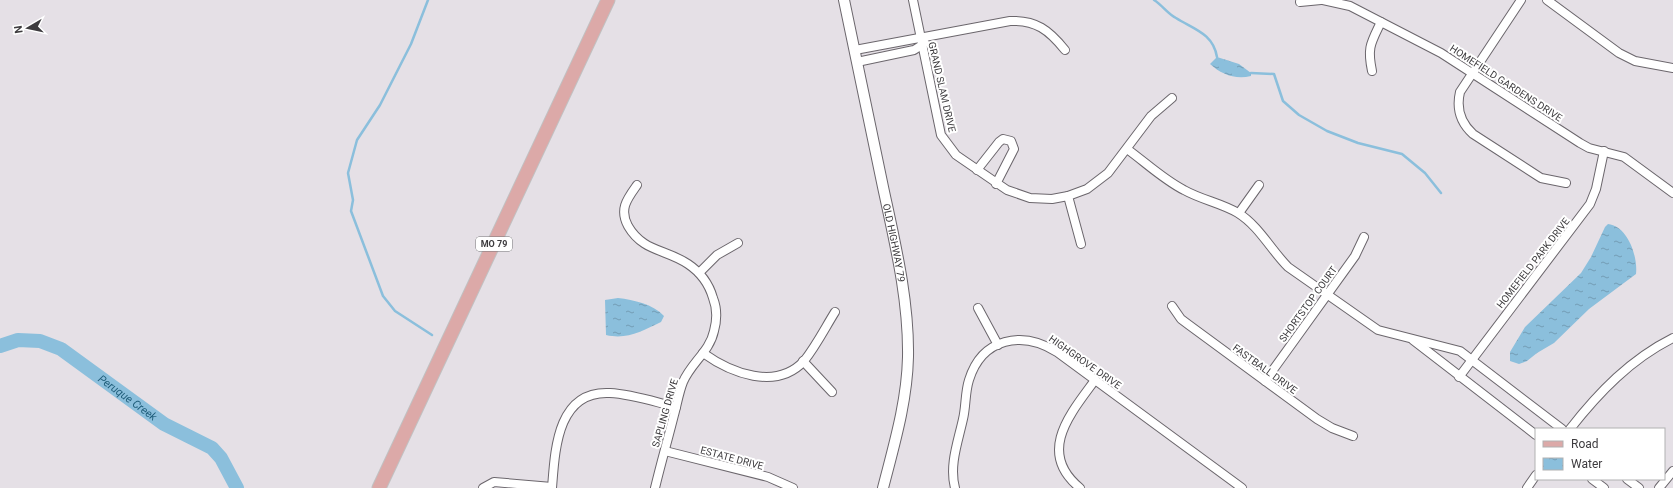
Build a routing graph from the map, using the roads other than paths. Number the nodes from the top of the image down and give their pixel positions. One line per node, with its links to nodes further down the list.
1 (608, 0): 57 (main road, MO 79)
2 (844, 0): 12 (street, OLD HIGHWAY 79)
3 (913, 0): 10 (street, GRAND SLAM DRIVE)
4 (1322, 0): 7 (street, HOMEFIELD GARDENS DRIVE); 8 (street, HOMEFIELD GARDENS DRIVE)
5 (1521, 0): 17 (street)
6 (1547, 0): 15 (street)
7 (1300, 2)
8 (1381, 22): 16 (street); 17 (street, HOMEFIELD GARDENS DRIVE)
9 (935, 36): 10 (street); 11 (street); 13 (street)
10 (920, 37): 11 (street, GRAND SLAM DRIVE); 12 (street)
11 (922, 46): 14 (street); 21 (street, GRAND SLAM DRIVE)
12 (855, 50): 14 (street, OLD HIGHWAY 79)
13 (1065, 50)
14 (857, 62): 62 (street, OLD HIGHWAY 79)
15 (1673, 68)
16 (1372, 70)
17 (1472, 72): 20 (street, HOMEFIELD GARDENS DRIVE); 22 (street)
18 (1172, 98): 19 (street, GRAND SLAM DRIVE)
19 (1127, 149): 27 (street, GRAND SLAM DRIVE); 28 (street)
20 (1604, 151): 26 (street, HOMEFIELD GARDENS DRIVE); 41 (street, HOMEFIELD PARK DRIVE)
21 (977, 170): 23 (street, GRAND SLAM DRIVE); 23 (street)
22 (1566, 183)
23 (996, 184): 27 (street, GRAND SLAM DRIVE)
24 (637, 185): 32 (street, SAPLING DRIVE)
25 (1259, 185): 28 (street)
26 (1673, 193)
27 (1068, 196): 31 (street)
28 (1239, 213): 33 (street)
29 (1364, 237): 33 (street, SHORTSTOP COURT)
30 (738, 244): 32 (street)
31 (1080, 244)
32 (699, 273): 40 (street, SAPLING DRIVE)
33 (1327, 295): 37 (street); 45 (street, SHORTSTOP COURT)
34 (1172, 306): 45 (street, FASTBALL DRIVE)
35 (978, 308): 39 (street)
36 (835, 312): 42 (street)
37 (1409, 337): 41 (street); 43 (street)
38 (1673, 338): 49 (street)
39 (998, 345): 44 (street, HIGHGROVE DRIVE); 63 (street, HIGHGROVE DRIVE)
40 (703, 353): 42 (street); 47 (street, SAPLING DRIVE)
41 (1472, 359): 43 (street, HOMEFIELD PARK DRIVE); 48 (street)
42 (803, 361): 46 (street)
43 (1459, 377): 50 (street)
44 (1095, 380): 64 (street); 65 (street, HIGHGROVE DRIVE)
45 (1265, 381): 51 (street, FASTBALL DRIVE)
46 (832, 392)
47 (676, 407): 52 (street, SAPLING DRIVE); 59 (street)
48 (1561, 428)
49 (1571, 428)
50 (1535, 434)
51 (1354, 436)
52 (665, 450): 60 (street, SAPLING DRIVE); 61 (street, ESTATE DRIVE)
53 (1673, 471): 69 (street)
54 (1535, 476): 66 (street)
55 (1593, 480): 67 (street)
56 (1628, 480): 68 (street)
57 (379, 488)
58 (484, 488): 59 (street)
59 (552, 488)
60 (655, 488)
61 (793, 488)
62 (883, 488)
63 (955, 488)
64 (1080, 488)
65 (1242, 488)
66 (1526, 488)
67 (1604, 488)
68 (1639, 488)
69 (1659, 488)

